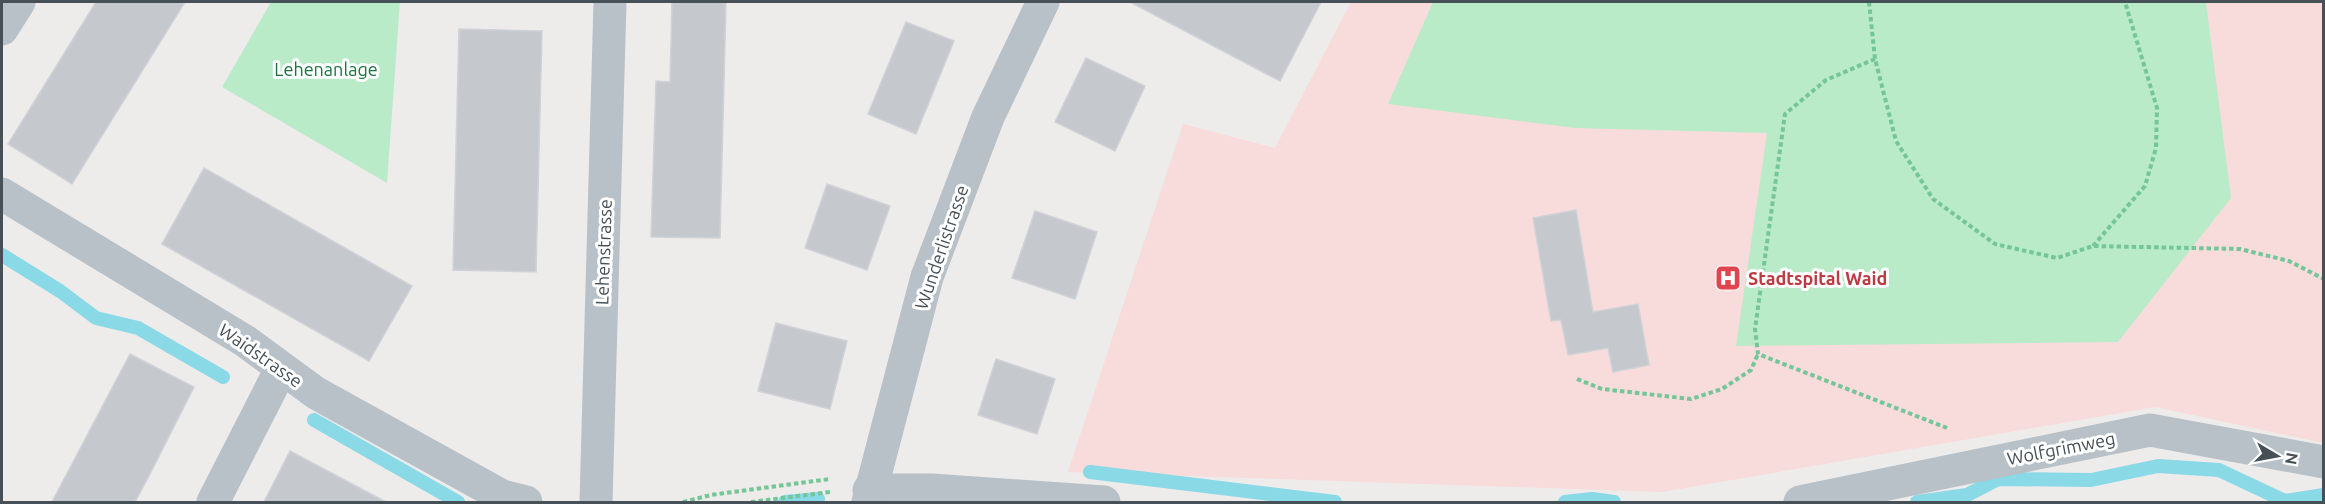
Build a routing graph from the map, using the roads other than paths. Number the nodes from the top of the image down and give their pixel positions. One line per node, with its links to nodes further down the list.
1 (19, 2): 4 (street)
2 (610, 2): 11 (street, Lehenstrasse)
3 (1042, 2): 8 (street, Wunderlistrasse)
4 (2, 29)
5 (2, 194): 6 (street, Waidstrasse)
6 (281, 369): 9 (street); 10 (street, Waidstrasse)
7 (2324, 462): 13 (street, Wolfgrimweg)
8 (865, 497): 12 (street)
9 (213, 502)
10 (526, 502)
11 (596, 502)
12 (1104, 502)
13 (1800, 502)

